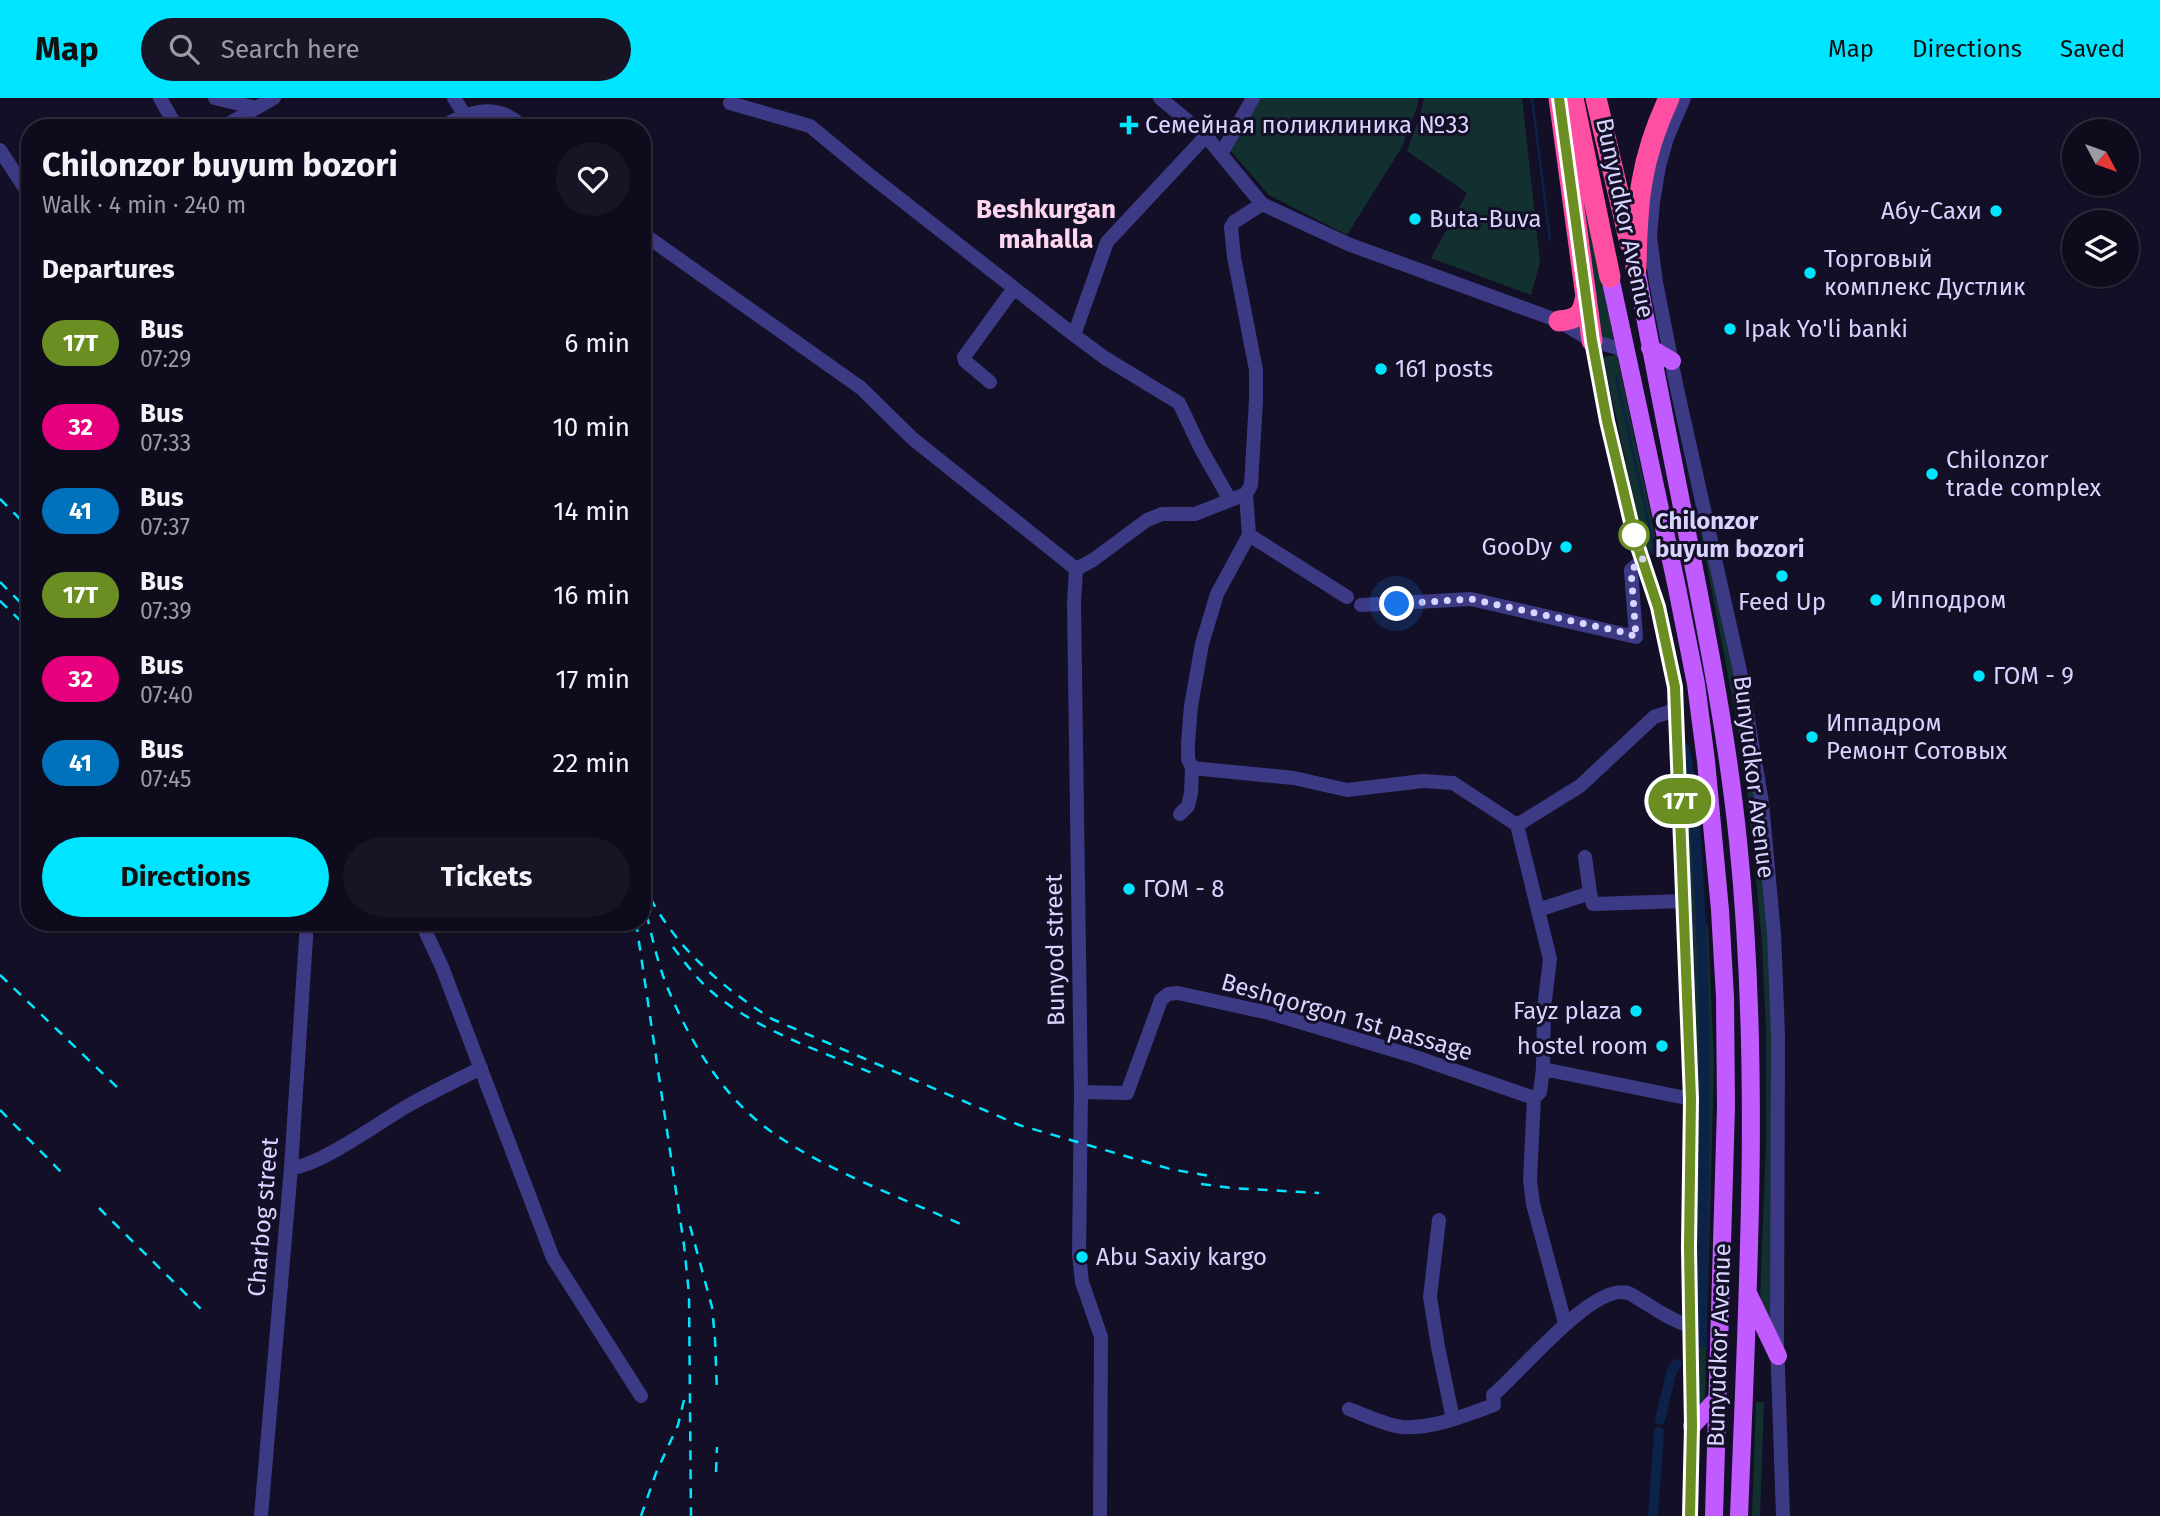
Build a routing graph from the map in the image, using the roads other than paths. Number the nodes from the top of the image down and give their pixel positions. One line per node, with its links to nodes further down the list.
1 (160, 98): 15 (street)
2 (215, 98): 13 (street)
3 (274, 98): 13 (street)
4 (454, 98): 14 (street)
5 (1160, 98): 19 (street)
6 (1253, 98): 21 (street)
7 (1559, 98): 28 (highway)
8 (1573, 98): 26 (highway, Bunyudkor Avenue)
9 (1596, 98): 25 (highway, Bunyudkor Avenue)
10 (1668, 98): 25 (highway)
11 (1684, 98): 25 (street)
12 (730, 103): 27 (street)
13 (256, 108): 16 (street)
14 (464, 114): 17 (street); 18 (street)
15 (172, 119)
16 (237, 119)
17 (455, 119)
18 (514, 119)
19 (1206, 136): 21 (street); 30 (street)
20 (0, 150): 22 (street)
21 (1222, 154): 23 (street)
22 (21, 182)
23 (1262, 204): 29 (street); 36 (street)
24 (651, 239): 40 (street)
25 (1646, 253): 32 (main road, Bunyudkor Avenue); 34 (street, Bunyudkor Avenue)
26 (1610, 277): 33 (main road, Bunyudkor Avenue)
27 (1014, 288): 30 (street); 35 (street)
28 (1586, 293): 29 (highway); 31 (highway)
29 (1559, 321): 31 (street)
30 (1074, 335): 37 (street)
31 (1592, 341): 33 (street); 39 (street, Bunyudkor Avenue)
32 (1650, 348): 34 (main road); 59 (main road, Bunyudkor Avenue)
33 (1628, 357): 58 (main road, Bunyudkor Avenue)
34 (1672, 361): 65 (street, Bunyudkor Avenue)
35 (990, 382)
36 (1246, 494): 37 (street); 38 (street)
37 (1230, 500): 40 (street)
38 (1249, 535): 41 (street); 44 (street)
39 (1643, 560): 42 (street); 43 (street, Bunyudkor Avenue)
40 (1076, 569): 55 (street, Bunyod street)
41 (1347, 597)
42 (1362, 606)
43 (1675, 710): 46 (street); 49 (street, Bunyudkor Avenue)
44 (1192, 768): 45 (street); 46 (street)
45 (1180, 814)
46 (1517, 825): 50 (street)
47 (1584, 857): 48 (street)
48 (1591, 893): 49 (street); 50 (street)
49 (1685, 901): 57 (street, Bunyudkor Avenue)
50 (1538, 910): 54 (street)
51 (306, 931): 60 (street, Charbog street)
52 (425, 931): 53 (street)
53 (481, 1068): 60 (street); 66 (street)
54 (1543, 1069): 56 (street); 57 (street)
55 (1081, 1092): 56 (street, Beshqorgon 1st passage); 74 (street, Bunyod street)
56 (1534, 1098): 63 (street)
57 (1691, 1099): 64 (street, Bunyudkor Avenue)
58 (1726, 1107): 59 (main road); 67 (main road, Bunyudkor Avenue)
59 (1751, 1108): 62 (main road, Bunyudkor Avenue)
60 (291, 1168): 73 (street, Charbog street)
61 (1439, 1220): 69 (street)
62 (1747, 1290): 65 (main road); 72 (main road, Bunyudkor Avenue)
63 (1565, 1323): 64 (street); 69 (street)
64 (1690, 1326): 70 (street, Bunyudkor Avenue)
65 (1778, 1356): 78 (street, Bunyudkor Avenue)
66 (641, 1396)
67 (1718, 1398): 70 (main road); 71 (main road, Bunyudkor Avenue)
68 (1349, 1409): 69 (street)
69 (1453, 1419)
70 (1692, 1426): 75 (street, Bunyudkor Avenue)
71 (1717, 1459): 72 (main road); 76 (main road, Bunyudkor Avenue)
72 (1741, 1459): 77 (main road, Bunyudkor Avenue)
73 (261, 1516)
74 (1100, 1516)
75 (1690, 1516)
76 (1714, 1516)
77 (1739, 1516)
78 (1783, 1516)

